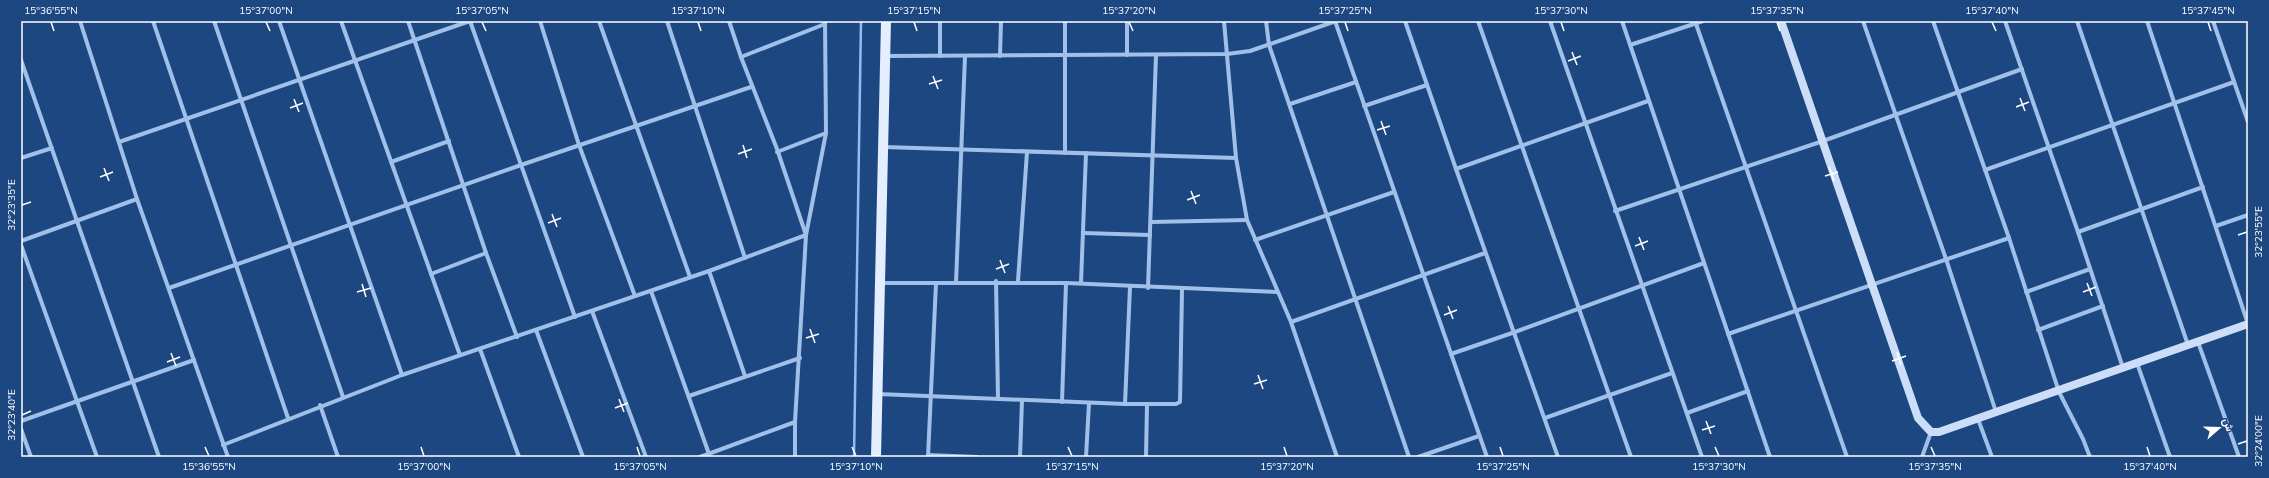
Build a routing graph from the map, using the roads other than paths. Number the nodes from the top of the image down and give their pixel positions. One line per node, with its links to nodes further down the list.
1 (80, 21): 70 (street)
2 (153, 21): 62 (street)
3 (214, 21): 55 (street)
4 (279, 21): 49 (street)
5 (341, 21): 47 (street)
6 (408, 21): 34 (street)
7 (470, 21): 34 (street); 85 (street)
8 (540, 21): 71 (street)
9 (599, 21): 66 (street)
10 (667, 21): 60 (street)
11 (729, 21): 45 (street)
12 (886, 21): 40 (main road)
13 (940, 21): 41 (street)
14 (1001, 21): 43 (street)
15 (1065, 21): 44 (street)
16 (1127, 21): 38 (street)
17 (1224, 21): 37 (street)
18 (1266, 21): 35 (street)
19 (1336, 21): 35 (street); 50 (street)
20 (1405, 21): 52 (street)
21 (1478, 21): 72 (street)
22 (1550, 21): 64 (street)
23 (1622, 21): 36 (street)
24 (1703, 21): 32 (street)
25 (1781, 21): 69 (street)
26 (1863, 21): 61 (street)
27 (1934, 21): 54 (street)
28 (2005, 21): 48 (street)
29 (2077, 21): 65 (street)
30 (2147, 21): 57 (street)
31 (2214, 21): 51 (street)
32 (1696, 22): 36 (street); 86 (street)
33 (825, 23): 45 (street); 67 (street)
34 (415, 41): 47 (street); 68 (street)
35 (1269, 45): 37 (street); 58 (street)
36 (1630, 45): 56 (street)
37 (1227, 54): 39 (street); 83 (street)
38 (1127, 55): 39 (street); 44 (street)
39 (1156, 55): 81 (street)
40 (886, 56): 41 (street); 73 (main road)
41 (940, 56): 42 (street)
42 (965, 56): 43 (street); 76 (street)
43 (1000, 56): 44 (street)
44 (1064, 56): 79 (street)
45 (741, 57): 53 (street)
46 (21, 60): 75 (street)
47 (355, 61): 49 (street); 84 (street)
48 (2022, 69): 54 (street); 74 (street)
49 (300, 79): 55 (street); 102 (street)
50 (1356, 82): 58 (street); 59 (street)
51 (2234, 82): 57 (street); 63 (street)
52 (1427, 85): 59 (street); 87 (street)
53 (751, 87): 60 (street); 77 (street)
54 (1958, 93): 61 (street); 88 (street)
55 (241, 101): 62 (street); 112 (street)
56 (1648, 101): 64 (street); 91 (street)
57 (2175, 102): 65 (street); 90 (street)
58 (1290, 104): 97 (street)
59 (1364, 106): 92 (street)
60 (696, 107): 66 (street); 115 (street)
61 (1896, 115): 69 (street); 116 (street)
62 (185, 119): 70 (street); 118 (street)
63 (2248, 122)
64 (1585, 123): 72 (street); 96 (street)
65 (2113, 124): 74 (street); 95 (street)
66 (636, 126): 71 (street); 123 (street)
67 (826, 133): 77 (street); 106 (street)
68 (449, 141): 84 (street); 89 (street)
69 (1824, 141): 86 (street); 131 (street)
70 (119, 142): 93 (street)
71 (579, 145): 85 (street); 140 (street)
72 (1521, 146): 87 (street); 143 (street)
73 (883, 147): 76 (street); 127 (main road)
74 (2049, 147): 88 (street); 104 (street)
75 (52, 148): 82 (street); 100 (street)
76 (962, 150): 78 (street); 129 (street)
77 (777, 152): 106 (street)
78 (1027, 152): 79 (street); 125 (street)
79 (1065, 153): 80 (street)
80 (1086, 154): 81 (street); 105 (street)
81 (1153, 156): 83 (street); 101 (street)
82 (21, 158)
83 (1236, 158): 99 (street)
84 (391, 162): 94 (street)
85 (521, 165): 89 (street); 146 (street)
86 (1746, 167): 91 (street); 144 (street)
87 (1456, 169): 114 (street)
88 (1985, 170): 108 (street)
89 (464, 186): 94 (street); 113 (street)
90 (2203, 187): 95 (street); 103 (street)
91 (1679, 190): 96 (street); 117 (street)
92 (1394, 192): 97 (street); 122 (street)
93 (137, 199): 100 (street); 134 (street)
94 (406, 205): 102 (street); 121 (street)
95 (2142, 209): 104 (street); 155 (street)
96 (1615, 211): 133 (street)
97 (1327, 215): 109 (street); 141 (street)
98 (2248, 215): 103 (street)
99 (1247, 220): 101 (street); 109 (street)
100 (79, 221): 110 (street); 166 (street)
101 (1151, 222): 107 (street)
102 (350, 225): 112 (street); 164 (street)
103 (2216, 226): 148 (street)
104 (2078, 232): 119 (street)
105 (1083, 233): 107 (street); 130 (street)
106 (806, 235): 115 (street); 159 (street)
107 (1150, 235): 135 (street)
108 (2009, 238): 116 (street); 139 (street)
109 (1255, 240): 138 (street)
110 (21, 241)
111 (21, 245): 175 (street)
112 (290, 246): 118 (street); 173 (street)
113 (486, 253): 121 (street); 153 (street)
114 (1485, 253): 122 (street); 151 (street)
115 (745, 258): 120 (street)
116 (1946, 259): 131 (street); 183 (street)
117 (1704, 263): 133 (street); 152 (street)
118 (235, 265): 134 (street); 184 (street)
119 (2090, 269): 139 (street); 142 (street)
120 (709, 271): 123 (street); 165 (street)
121 (431, 274): 158 (street)
122 (1423, 276): 141 (street); 157 (street)
123 (690, 278): 137 (street)
124 (996, 281): 125 (street); 129 (street); 174 (street)
125 (1018, 281): 126 (street)
126 (1066, 282): 130 (street); 177 (street)
127 (880, 283): 128 (street); 169 (main road)
128 (936, 283): 129 (street); 172 (street)
129 (956, 283)
130 (1081, 283): 132 (street)
131 (1872, 283): 144 (street); 190 (street)
132 (1130, 286): 135 (street); 179 (street)
133 (1642, 286): 143 (street); 163 (street)
134 (170, 288): 160 (street)
135 (1148, 288): 136 (street)
136 (1182, 290): 138 (street); 181 (street)
137 (651, 291): 140 (street); 171 (street)
138 (1277, 292): 147 (street)
139 (2026, 292): 150 (street)
140 (635, 296): 145 (street)
141 (1355, 299): 147 (street); 212 (street)
142 (2103, 306): 150 (street); 162 (street)
143 (1579, 309): 151 (street); 170 (street)
144 (1796, 310): 152 (street); 218 (street)
145 (592, 311): 146 (street); 203 (street)
146 (575, 317): 149 (street)
147 (1291, 322): 211 (street)
148 (2248, 324): 154 (street)
149 (536, 330): 153 (street); 202 (street)
150 (2038, 330): 168 (street)
151 (1515, 332): 157 (street); 185 (street)
152 (1728, 334): 167 (street)
153 (517, 337): 156 (street)
154 (2198, 342): 155 (street); 223 (street)
155 (2188, 345): 161 (street)
156 (480, 349): 158 (street); 201 (street)
157 (1451, 354): 191 (street)
158 (460, 356): 164 (street)
159 (800, 358): 165 (street); 188 (street)
160 (194, 360): 166 (street); 192 (street)
161 (2136, 364): 162 (street); 222 (street)
162 (2123, 368): 168 (street)
163 (1672, 372): 170 (street); 182 (street)
164 (402, 375): 173 (street)
165 (745, 376): 171 (street)
166 (133, 382): 175 (street); 198 (street)
167 (1748, 391): 182 (street); 217 (street)
168 (2059, 392): 183 (street); 221 (street)
169 (878, 394): 172 (street); 206 (main road)
170 (1609, 395): 185 (street); 215 (street)
171 (689, 396): 193 (street)
172 (932, 396): 174 (street); 194 (street)
173 (343, 397): 180 (street)
174 (998, 399): 176 (street)
175 (77, 400): 187 (street); 197 (street)
176 (1022, 400): 177 (street); 208 (street)
177 (1062, 402): 178 (street)
178 (1089, 403): 179 (street); 209 (street)
179 (1125, 404): 181 (street)
180 (320, 405): 184 (street); 200 (street)
181 (1147, 405): 210 (street)
182 (1687, 413): 216 (street)
183 (1996, 413): 186 (street)
184 (288, 418): 192 (street)
185 (1545, 418): 195 (street)
186 (1978, 419): 190 (street); 220 (street)
187 (21, 421)
188 (795, 422): 193 (street); 205 (street)
189 (21, 429): 196 (street)
190 (1931, 432): 219 (street)
191 (1479, 436): 213 (street); 214 (street)
192 (223, 445): 199 (street)
193 (709, 454): 204 (street)
194 (928, 456): 207 (street)
195 (1556, 456)
196 (31, 457)
197 (96, 457)
198 (159, 457)
199 (228, 457)
200 (338, 457)
201 (519, 457)
202 (583, 457)
203 (646, 457)
204 (700, 457)
205 (795, 457)
206 (876, 457)
207 (977, 457)
208 (1020, 457)
209 (1086, 457)
210 (1146, 457)
211 (1337, 457)
212 (1409, 457)
213 (1418, 457)
214 (1487, 457)
215 (1631, 457)
216 (1702, 457)
217 (1770, 457)
218 (1847, 457)
219 (1922, 457)
220 (1992, 457)
221 (2090, 457)
222 (2170, 457)
223 (2240, 457)

